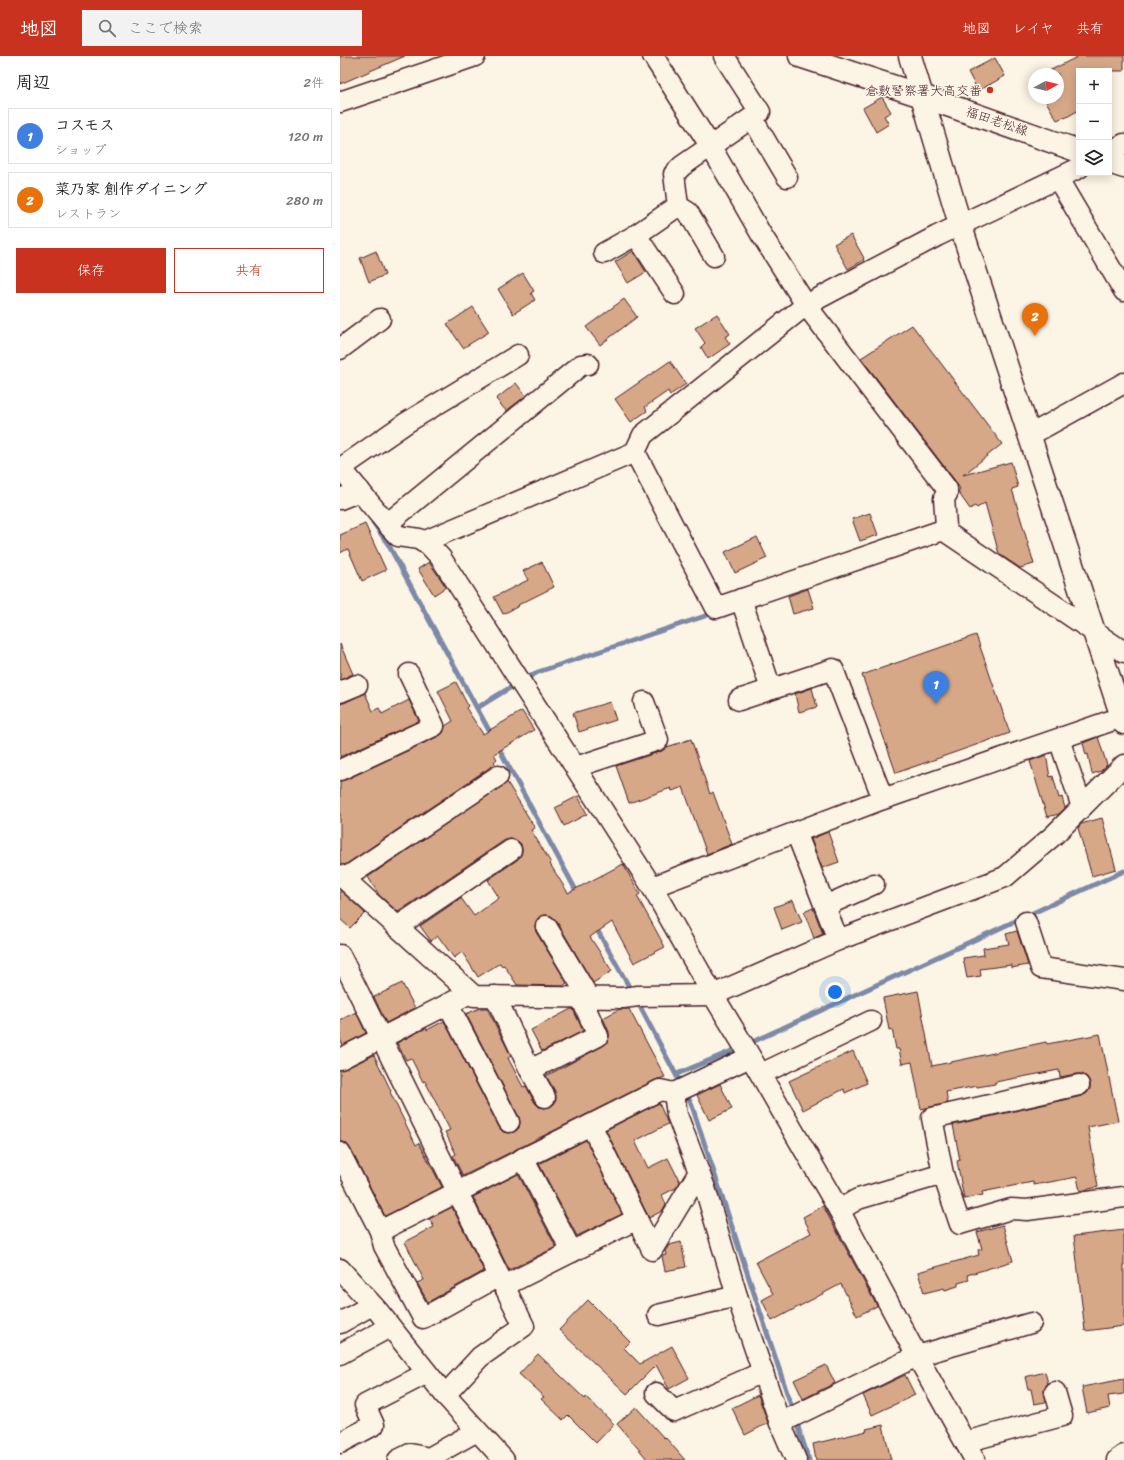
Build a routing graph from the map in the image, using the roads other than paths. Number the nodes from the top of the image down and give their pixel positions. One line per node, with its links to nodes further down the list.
1 (475, 56): 7 (street)
2 (653, 56): 10 (street)
3 (724, 56): 8 (street)
4 (800, 56): 6 (street, 福田老松線)
5 (910, 56): 6 (street)
6 (922, 96): 11 (street, 福田老松線); 19 (street)
7 (340, 102)
8 (752, 118): 10 (street); 16 (street)
9 (1124, 144): 12 (street)
10 (711, 147): 18 (street); 25 (street)
11 (1076, 150)
12 (1112, 150)
13 (1112, 163): 14 (street)
14 (1124, 167)
15 (1076, 170): 17 (street)
16 (787, 177)
17 (1058, 179): 19 (street); 23 (street)
18 (678, 206): 20 (street); 22 (street)
19 (960, 224): 25 (street); 31 (street)
20 (636, 235): 21 (street); 24 (street)
21 (604, 253)
22 (714, 256)
23 (1124, 291)
24 (675, 294)
25 (806, 305): 32 (street); 37 (street)
26 (380, 319): 27 (street)
27 (340, 349)
28 (518, 356): 33 (street)
29 (588, 364): 36 (street)
30 (1124, 383): 31 (street)
31 (1030, 435): 40 (street)
32 (635, 452): 38 (street); 39 (street)
33 (341, 468): 34 (street)
34 (360, 491): 35 (street); 36 (street)
35 (340, 499)
36 (386, 524): 38 (street)
37 (943, 530): 39 (street); 40 (street)
38 (423, 542): 49 (street)
39 (741, 600): 43 (street)
40 (1095, 632): 41 (street); 46 (street)
41 (1124, 652)
42 (409, 674): 50 (street)
43 (771, 689): 44 (street); 52 (street)
44 (739, 700)
45 (644, 702): 49 (street)
46 (1123, 718): 52 (street)
47 (1062, 748): 53 (street)
48 (1124, 765): 53 (street)
49 (576, 767): 58 (street)
50 (340, 770)
51 (498, 776): 56 (street)
52 (883, 799): 54 (street)
53 (1082, 807): 63 (street)
54 (796, 832): 58 (street); 59 (street)
55 (511, 850): 61 (street)
56 (342, 877): 61 (street)
57 (874, 884): 59 (street)
58 (652, 887): 67 (street)
59 (825, 906): 63 (street)
60 (1026, 922): 65 (street)
61 (397, 926): 66 (street)
62 (546, 926): 69 (street)
63 (838, 940): 67 (street)
64 (340, 955): 72 (street)
65 (1124, 980)
66 (470, 993): 68 (street); 70 (street)
67 (713, 995): 69 (street); 73 (street)
68 (495, 996): 69 (street); 75 (street)
69 (585, 998): 75 (street)
70 (448, 1004): 72 (street); 80 (street)
71 (871, 1021): 76 (street)
72 (381, 1038): 74 (street); 86 (street)
73 (746, 1050): 76 (street); 78 (street)
74 (340, 1059)
75 (530, 1070): 79 (street)
76 (761, 1074): 88 (street)
77 (1079, 1085): 85 (street)
78 (674, 1093): 81 (street); 84 (street)
79 (545, 1097)
80 (509, 1122)
81 (591, 1124): 83 (street); 89 (street)
82 (340, 1153): 90 (street)
83 (523, 1158): 86 (street); 91 (street)
84 (699, 1172): 89 (street); 94 (street)
85 (943, 1174): 87 (street); 88 (street)
86 (457, 1192): 90 (street); 93 (street)
87 (1124, 1197)
88 (839, 1210): 101 (street)
89 (637, 1218): 91 (street)
90 (380, 1231): 93 (street)
91 (572, 1252): 93 (street)
92 (340, 1269): 95 (street)
93 (502, 1281): 106 (street)
94 (737, 1296): 96 (street); 102 (street)
95 (372, 1305): 97 (street); 99 (street)
96 (658, 1315)
97 (340, 1323)
98 (1031, 1323): 101 (street)
99 (390, 1327): 100 (street); 103 (street)
100 (340, 1354)
101 (917, 1356): 107 (street); 109 (street)
102 (763, 1372): 105 (street); 107 (street)
103 (427, 1373): 106 (street); 110 (street)
104 (1054, 1392): 109 (street)
105 (656, 1393)
106 (445, 1395): 108 (street)
107 (780, 1423): 114 (street)
108 (478, 1431): 112 (street); 113 (street)
109 (965, 1442): 115 (street)
110 (340, 1444)
111 (1124, 1455): 116 (street)
112 (398, 1460)
113 (504, 1460)
114 (796, 1460)
115 (975, 1460)
116 (1117, 1460)

